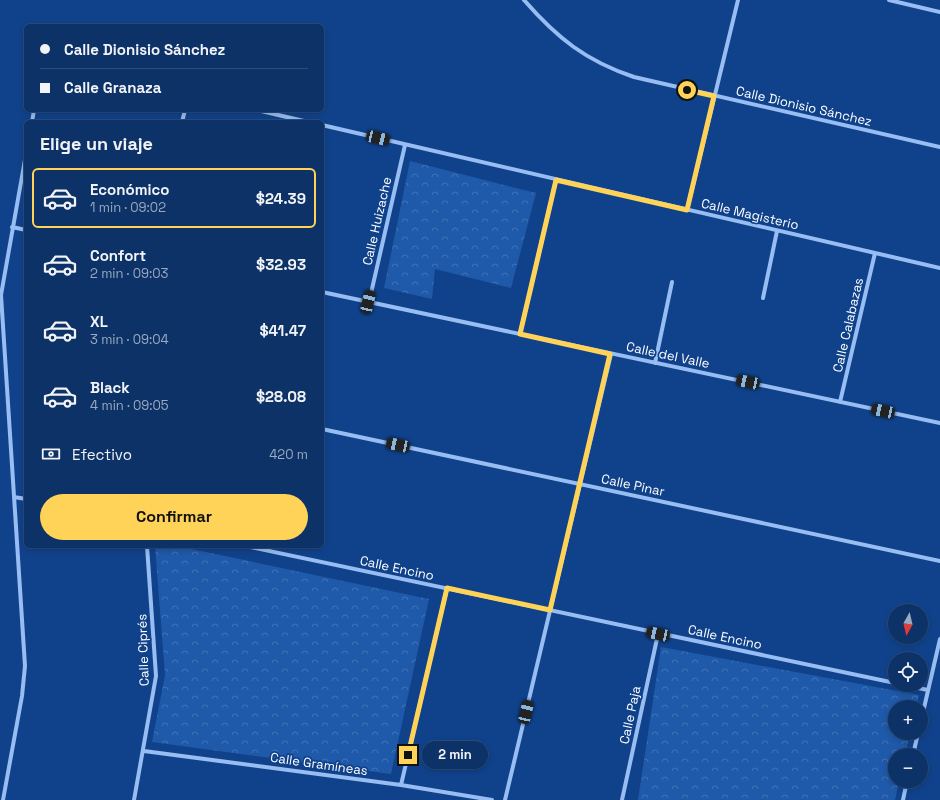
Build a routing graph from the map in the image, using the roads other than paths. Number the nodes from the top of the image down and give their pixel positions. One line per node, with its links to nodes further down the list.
1 (524, 0): 5 (street, Calle Dionisio Sánchez)
2 (738, 0): 5 (street)
3 (889, 0): 4 (street)
4 (940, 12)
5 (714, 96): 10 (street, Calle Dionisio Sánchez); 13 (street)
6 (266, 112): 7 (street)
7 (300, 120)
8 (324, 125): 9 (street, Calle Magisterio)
9 (405, 145): 12 (street, Calle Magisterio); 22 (street, Calle Huizache)
10 (940, 147)
11 (24, 164): 14 (street)
12 (556, 180): 13 (street, Calle Magisterio); 23 (street)
13 (687, 210): 16 (street, Calle Magisterio)
14 (12, 227): 15 (street); 30 (street)
15 (24, 230)
16 (777, 231): 17 (street, Calle Magisterio); 21 (street)
17 (875, 253): 18 (street, Calle Magisterio); 26 (street, Calle Calabazas)
18 (940, 268)
19 (672, 282): 25 (street)
20 (324, 292): 22 (street, Calle del Valle)
21 (763, 298)
22 (368, 302): 23 (street, Calle del Valle)
23 (520, 334): 24 (street, Calle del Valle)
24 (610, 354): 25 (street, Calle del Valle); 29 (street)
25 (655, 363): 26 (street, Calle del Valle)
26 (840, 402): 27 (street, Calle del Valle)
27 (940, 423)
28 (324, 429): 29 (street, Calle Pinar)
29 (580, 484): 34 (street, Calle Pinar); 36 (street)
30 (14, 497): 31 (street); 44 (street)
31 (24, 500)
32 (147, 548): 41 (street, Calle Ciprés)
33 (256, 548): 35 (street, Calle Encino)
34 (940, 561)
35 (447, 588): 36 (street, Calle Encino); 42 (street)
36 (550, 610): 37 (street, Calle Encino); 47 (street)
37 (658, 634): 39 (street, Calle Encino); 48 (street, Calle Paja)
38 (940, 639): 40 (street)
39 (888, 682)
40 (928, 690)
41 (144, 751): 42 (street, Calle Gramíneas); 45 (street, Calle Ciprés)
42 (401, 785): 46 (street, Calle Gramíneas)
43 (906, 788): 49 (street)
44 (3, 800)
45 (134, 800)
46 (492, 800)
47 (505, 800)
48 (622, 800)
49 (903, 800)

